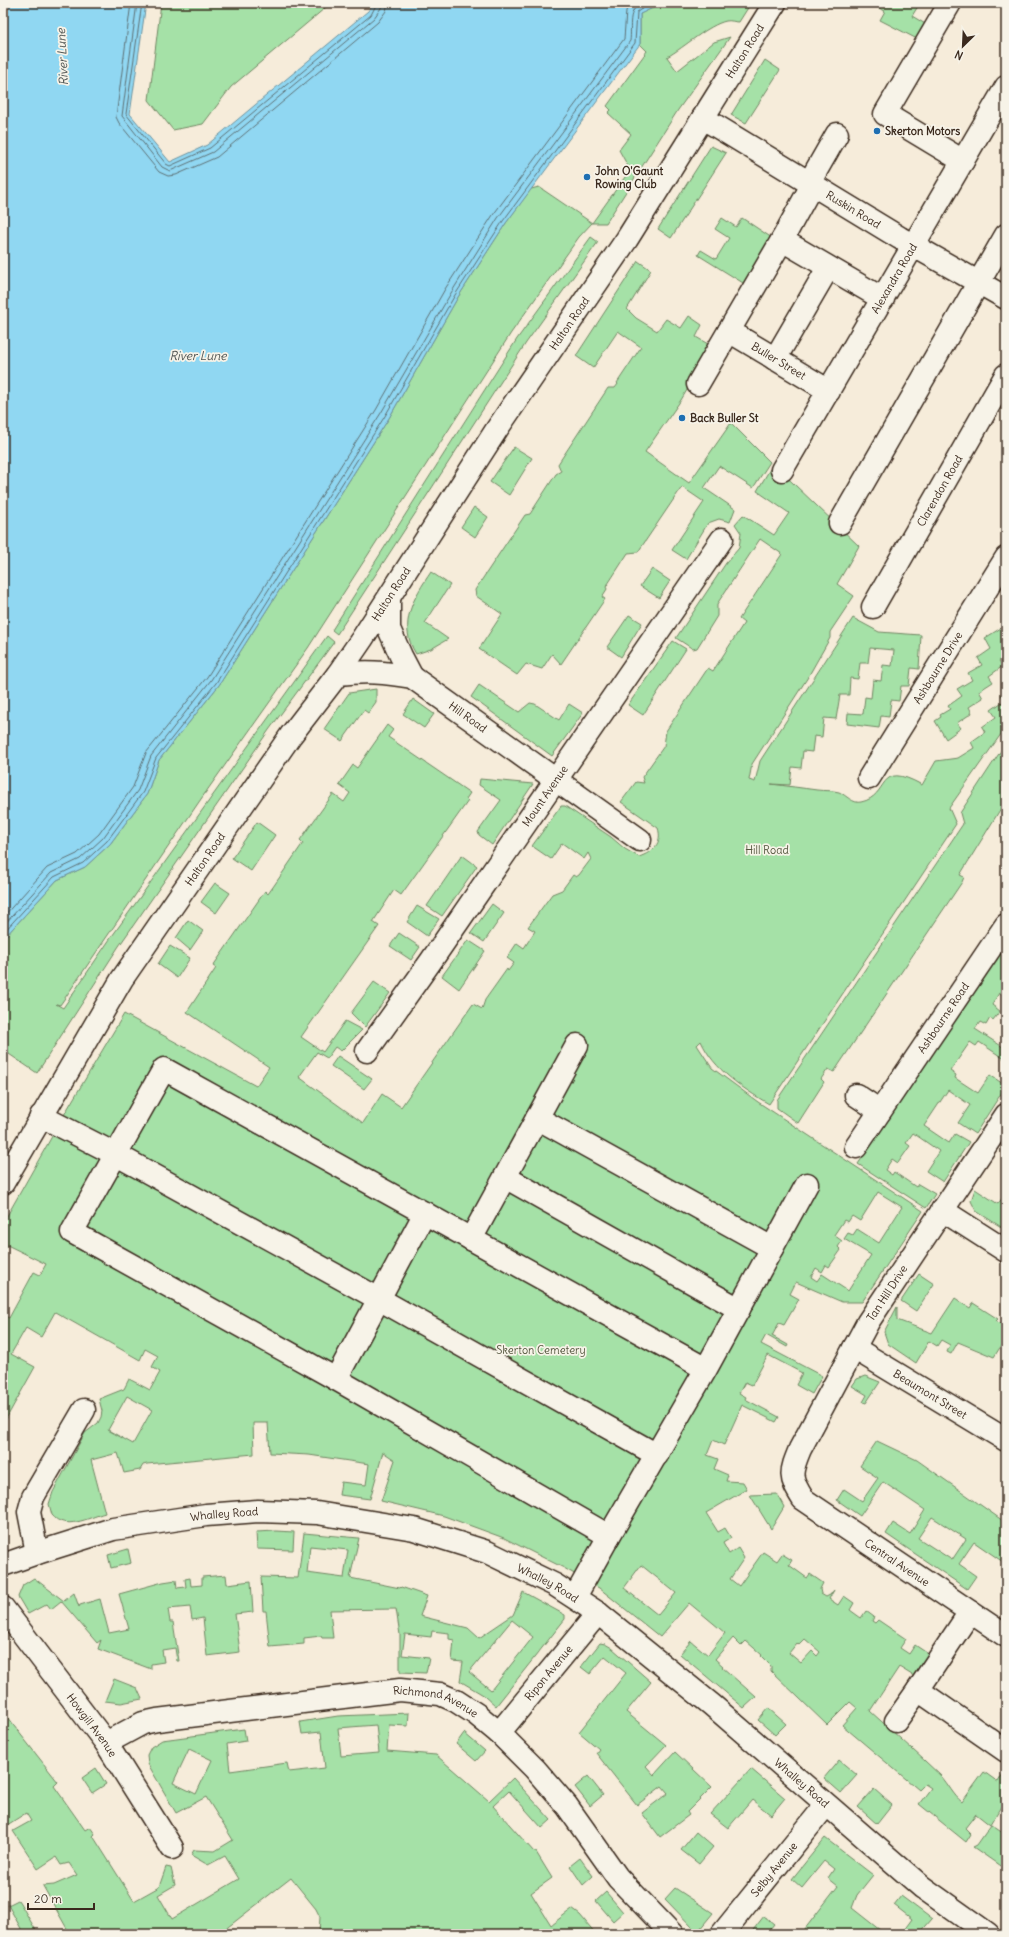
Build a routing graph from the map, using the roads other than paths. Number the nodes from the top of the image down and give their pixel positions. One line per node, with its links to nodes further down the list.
1 (775, 3): 4 (street, Halton Road)
2 (950, 3): 6 (street)
3 (1006, 87): 6 (street, Alexandra Road)
4 (703, 118): 7 (street, Ruskin Road); 24 (street, Halton Road)
5 (837, 134): 7 (street)
6 (963, 161): 10 (street, Alexandra Road)
7 (811, 184): 9 (street); 10 (street, Ruskin Road)
8 (1006, 235): 12 (street)
9 (782, 240): 11 (street); 15 (street)
10 (914, 246): 12 (street, Ruskin Road); 14 (street, Alexandra Road)
11 (828, 268): 14 (street); 16 (street)
12 (978, 282): 13 (street, Ruskin Road); 21 (street)
13 (1006, 298)
14 (883, 299): 19 (street, Alexandra Road)
15 (728, 331): 16 (street, Buller Street); 18 (street)
16 (775, 359): 19 (street, Buller Street)
17 (1006, 375): 25 (street, Clarendon Road)
18 (698, 384)
19 (829, 391): 20 (street, Alexandra Road)
20 (782, 470)
21 (840, 523)
22 (722, 539): 29 (street, Mount Avenue)
23 (1006, 558): 28 (street, Ashbourne Drive)
24 (389, 598): 26 (street, Halton Road); 27 (street, Hill Road)
25 (873, 607)
26 (338, 674): 27 (street, Hill Road); 37 (street, Halton Road)
27 (412, 677): 29 (street, Hill Road)
28 (869, 778)
29 (557, 779): 30 (street, Hill Road); 33 (street, Mount Avenue)
30 (640, 840)
31 (1006, 925): 35 (street, Ashbourne Road)
32 (577, 1045): 38 (street)
33 (367, 1051)
34 (856, 1095): 35 (street)
35 (880, 1111): 39 (street, Ashbourne Road)
36 (1006, 1115): 44 (street, Tan Hill Drive)
37 (41, 1116): 40 (street); 42 (street, Halton Road)
38 (537, 1118): 41 (street); 47 (street)
39 (856, 1147)
40 (115, 1154): 45 (street); 49 (street); 53 (street)
41 (505, 1177): 46 (street); 50 (street)
42 (3, 1183)
43 (807, 1184): 47 (street)
44 (942, 1210): 48 (street); 51 (street, Tan Hill Drive)
45 (425, 1213): 46 (street); 49 (street)
46 (472, 1239): 52 (street)
47 (772, 1248): 50 (street)
48 (1006, 1251)
49 (379, 1299): 53 (street); 56 (street)
50 (739, 1309): 52 (street)
51 (854, 1348): 55 (street, Beaumont Street); 57 (street, Tan Hill Drive)
52 (706, 1369): 56 (street)
53 (336, 1379): 58 (street)
54 (84, 1410): 59 (street)
55 (1006, 1440)
56 (657, 1455): 58 (street)
57 (793, 1483): 63 (street, Central Avenue)
58 (609, 1536): 61 (street)
59 (37, 1553): 60 (street, Whalley Road); 61 (street, Whalley Road)
60 (3, 1565)
61 (574, 1597): 64 (street, Whalley Road)
62 (3, 1608): 69 (street, Howgill Avenue)
63 (970, 1612): 65 (street, Central Avenue); 66 (street)
64 (598, 1613): 68 (street, Ripon Avenue); 71 (street, Whalley Road)
65 (1006, 1636)
66 (918, 1690): 67 (street); 70 (street)
67 (896, 1721)
68 (498, 1733): 69 (street, Richmond Avenue); 73 (street, Richmond Avenue)
69 (106, 1743): 72 (street, Howgill Avenue)
70 (1006, 1751)
71 (826, 1805): 74 (street, Selby Avenue); 75 (street, Whalley Road)
72 (172, 1848)
73 (672, 1934)
74 (722, 1934)
75 (988, 1934)

